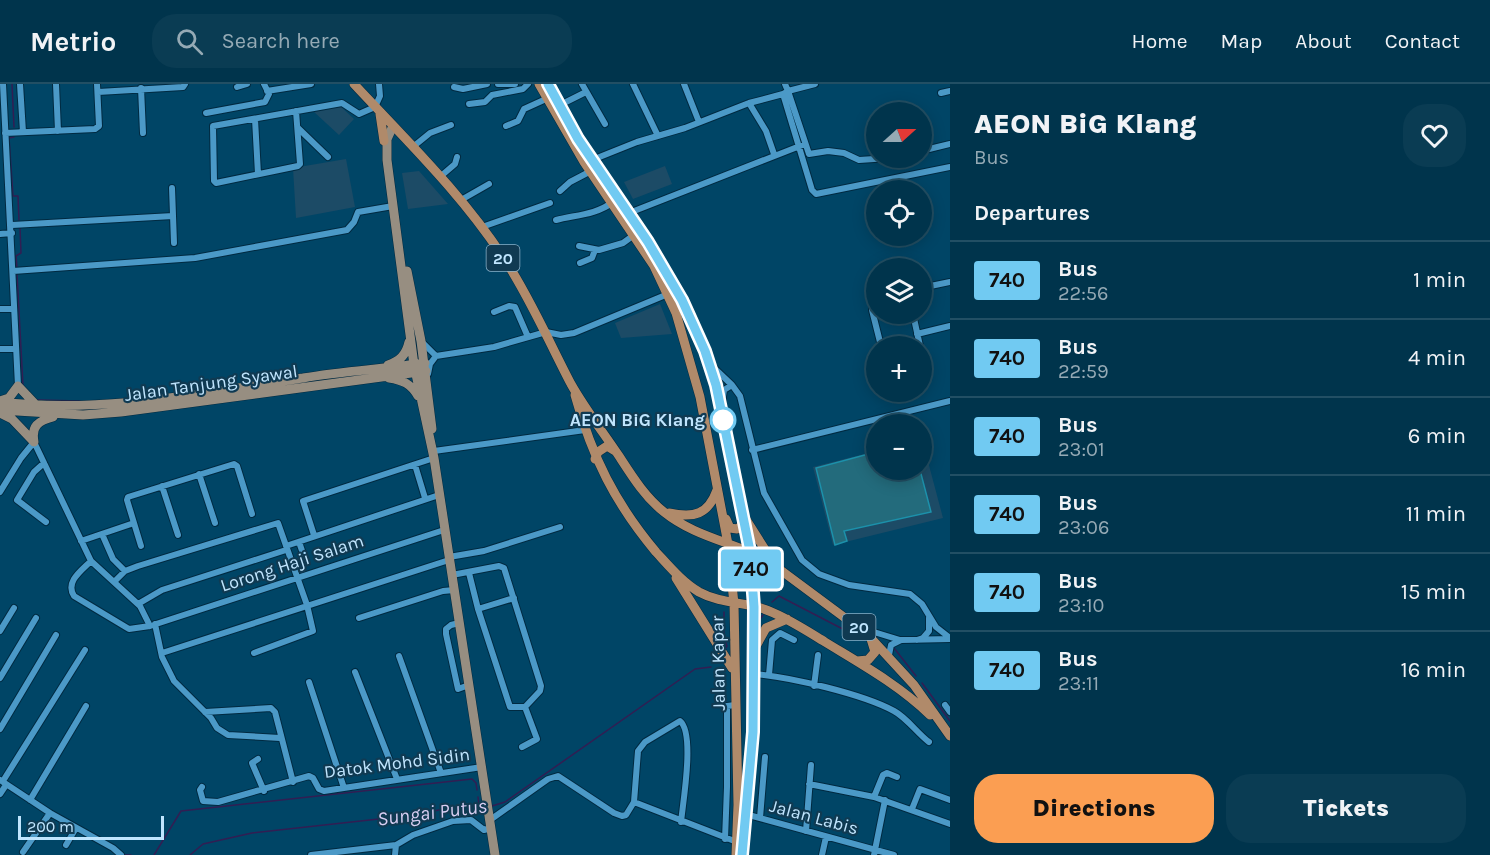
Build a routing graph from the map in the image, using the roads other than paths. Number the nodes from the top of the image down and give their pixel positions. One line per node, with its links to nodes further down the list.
1 (3, 84): 44 (street)
2 (20, 84): 46 (street)
3 (56, 84): 45 (street)
4 (98, 84): 26 (street)
5 (185, 84): 24 (street)
6 (248, 84): 21 (street)
7 (311, 84): 22 (street)
8 (354, 84): 34 (highway, 20)
9 (378, 84): 34 (street)
10 (487, 84): 23 (street)
11 (498, 84): 12 (street)
12 (515, 84)
13 (528, 84): 32 (street)
14 (539, 84): 30 (highway, Jalan Kapar)
15 (548, 84): 33 (highway, Jalan Kapar)
16 (582, 84): 27 (street)
17 (633, 84): 49 (street)
18 (684, 84): 38 (street)
19 (785, 84): 28 (street)
20 (815, 84): 28 (street)
21 (237, 87)
22 (266, 87): 36 (street)
23 (454, 87)
24 (141, 88): 26 (street); 47 (street)
25 (950, 91): 29 (street)
26 (98, 92): 45 (street)
27 (586, 92): 33 (street); 39 (street)
28 (785, 93): 31 (street); 52 (street)
29 (941, 93)
30 (546, 99): 42 (street); 61 (highway, Jalan Kapar)
31 (749, 103): 38 (street); 55 (street)
32 (469, 104)
33 (560, 105): 58 (highway, Jalan Kapar)
34 (377, 109): 35 (street); 40 (highway, 20); 50 (highway)
35 (296, 111): 37 (street); 43 (street)
36 (206, 113)
37 (255, 118): 62 (street); 62 (street)
38 (699, 122): 49 (street)
39 (605, 124)
40 (392, 125): 48 (highway, 20); 50 (main road)
41 (451, 125): 53 (street)
42 (506, 126)
43 (297, 127): 56 (street); 62 (street)
44 (3, 129): 46 (street); 74 (street)
45 (58, 131): 46 (street)
46 (23, 132)
47 (143, 133)
48 (402, 134): 50 (highway); 53 (highway, 20)
49 (657, 136): 58 (street)
50 (385, 143): 70 (main road)
51 (950, 144): 54 (street)
52 (802, 145): 55 (street); 59 (street); 60 (street)
53 (414, 146): 63 (highway, 20)
54 (932, 148)
55 (774, 154): 71 (street)
56 (328, 157)
57 (457, 157): 63 (street)
58 (592, 160): 71 (highway, Jalan Kapar)
59 (866, 160)
60 (950, 167)
61 (591, 171): 66 (street); 68 (highway, Jalan Kapar)
62 (258, 174)
63 (441, 176): 67 (highway, 20)
64 (489, 184): 67 (street)
65 (172, 189): 72 (street)
66 (560, 191)
67 (461, 200): 75 (highway, 20)
68 (613, 202): 73 (street); 78 (highway, Jalan Kapar)
69 (550, 203): 75 (street)
70 (394, 209): 83 (street); 93 (main road); 96 (main road)
71 (629, 213): 100 (highway, Jalan Kapar)
72 (173, 216): 74 (street); 79 (street)
73 (556, 220)
74 (12, 225): 76 (street)
75 (482, 226): 92 (highway, 20)
76 (12, 233): 77 (street); 83 (street)
77 (0, 234)
78 (635, 235): 81 (street); 86 (highway, Jalan Kapar)
79 (174, 243)
80 (579, 246): 81 (street)
81 (595, 250): 82 (street)
82 (580, 263)
83 (13, 271): 88 (street)
84 (950, 282): 85 (street)
85 (932, 286)
86 (668, 294): 92 (street); 127 (highway, Jalan Kapar)
87 (0, 309): 88 (street)
88 (14, 309): 98 (street)
89 (494, 312): 95 (street)
90 (915, 324): 94 (street)
91 (950, 326): 94 (street)
92 (546, 332): 95 (street); 103 (highway, 20)
93 (411, 334): 101 (main road); 102 (main road)
94 (917, 334)
95 (528, 338): 99 (street)
96 (421, 341): 99 (street); 101 (main road)
97 (0, 349): 98 (street)
98 (15, 349): 105 (street)
99 (436, 356): 106 (street)
100 (710, 364): 104 (street); 113 (highway, Jalan Kapar)
101 (420, 368): 102 (main road, Jalan Tanjung Syawal); 106 (main road); 110 (main road)
102 (379, 373): 109 (main road, Jalan Tanjung Syawal); 110 (main road); 112 (main road, Jalan Tanjung Syawal)
103 (571, 383): 114 (highway, 20); 118 (highway, 20)
104 (732, 385): 113 (street); 115 (street)
105 (18, 386): 107 (main road); 109 (main road)
106 (428, 389): 120 (main road)
107 (0, 402): 109 (main road, Jalan Tanjung Syawal)
108 (950, 403): 117 (street)
109 (37, 407)
110 (423, 410): 120 (main road)
111 (0, 412): 112 (main road, Jalan Tanjung Syawal); 116 (main road)
112 (61, 414): 116 (main road)
113 (722, 415): 134 (highway, Jalan Kapar)
114 (585, 430): 120 (street); 121 (highway, 20)
115 (750, 439): 117 (street); 119 (street)
116 (34, 442): 122 (street); 128 (street)
117 (763, 449): 119 (street); 123 (street)
118 (615, 451): 121 (highway); 132 (highway, 20)
119 (753, 451): 123 (street)
120 (434, 454): 124 (street); 129 (main road)
121 (595, 459): 153 (highway, 20)
122 (44, 463): 135 (street); 143 (street)
123 (755, 463): 167 (street)
124 (415, 465): 130 (street); 142 (street)
125 (199, 474): 126 (street); 133 (street); 137 (street)
126 (162, 486): 136 (street); 141 (street)
127 (718, 488): 131 (highway, Jalan Kapar); 132 (highway)
128 (0, 492)
129 (439, 495): 130 (street); 139 (main road)
130 (425, 498): 142 (street)
131 (723, 511): 134 (highway); 145 (highway, Jalan Kapar)
132 (664, 512): 145 (highway, 20)
133 (252, 514)
134 (743, 516): 148 (highway, Jalan Kapar); 152 (highway)
135 (46, 522)
136 (134, 523): 140 (street); 146 (street)
137 (215, 523)
138 (560, 527): 149 (street)
139 (444, 530): 149 (main road); 157 (street, Lorong Haji Salam)
140 (102, 534): 143 (street); 154 (street)
141 (178, 535)
142 (314, 535): 144 (street)
143 (81, 541): 150 (street)
144 (299, 542): 147 (street); 151 (street)
145 (728, 544): 148 (highway, 20); 162 (highway, Jalan Kapar)
146 (141, 546)
147 (286, 548): 154 (street); 157 (street); 161 (street)
148 (750, 551): 152 (highway, 20); 164 (highway, Jalan Kapar)
149 (449, 558): 156 (main road); 163 (street)
150 (91, 561): 158 (street); 172 (street)
151 (306, 562)
152 (776, 566): 173 (highway, 20)
153 (669, 567): 162 (highway, 20); 192 (highway)
154 (125, 571): 158 (street)
155 (470, 573): 156 (street); 160 (street); 166 (street)
156 (452, 576): 159 (main road)
157 (297, 578): 163 (street); 172 (street, Lorong Haji Salam)
158 (114, 582): 161 (street)
159 (454, 590): 169 (street); 171 (main road)
160 (514, 598): 166 (street); 203 (street)
161 (138, 604): 172 (street)
162 (734, 604): 164 (highway, 20); 175 (highway, Jalan Kapar)
163 (307, 605): 185 (street); 186 (street)
164 (754, 607): 170 (highway, 20); 176 (highway, Jalan Kapar)
165 (14, 608): 174 (street)
166 (478, 609): 203 (street)
167 (927, 612): 179 (street); 182 (street)
168 (36, 618): 195 (street)
169 (359, 618)
170 (787, 619): 184 (highway); 190 (highway, 20)
171 (459, 623): 198 (main road); 198 (street)
172 (153, 625): 185 (street)
173 (858, 627): 178 (highway, 20); 181 (street)
174 (0, 631)
175 (735, 631): 176 (highway); 192 (highway, Jalan Kapar)
176 (754, 632): 184 (highway, Jalan Kapar)
177 (56, 635): 206 (street)
178 (868, 635): 189 (highway, 20); 190 (highway)
179 (950, 638): 182 (street)
180 (794, 639): 194 (street)
181 (901, 640): 182 (street); 189 (street)
182 (915, 641)
183 (85, 650): 220 (street)
184 (754, 650): 193 (highway, Jalan Kapar)
185 (162, 653): 204 (street)
186 (254, 653)
187 (818, 655): 199 (street)
188 (399, 656): 217 (street)
189 (890, 657): 196 (highway); 207 (highway, 20)
190 (857, 661): 196 (highway, 20)
191 (355, 672): 219 (street)
192 (734, 673): 200 (highway, Jalan Kapar)
193 (754, 674): 194 (street); 213 (highway, Jalan Kapar)
194 (769, 675): 199 (street)
195 (0, 678)
196 (881, 678): 207 (highway, 20)
197 (309, 682): 224 (street)
198 (469, 685): 215 (main road)
199 (814, 686): 209 (street)
200 (735, 705): 242 (street); 243 (highway, Jalan Kapar)
201 (945, 705): 205 (street)
202 (86, 706): 228 (street)
203 (525, 707): 210 (street)
204 (205, 712): 208 (street); 208 (street)
205 (950, 712)
206 (0, 729)
207 (947, 732)
208 (280, 738): 221 (street)
209 (928, 742)
210 (522, 747)
211 (765, 757): 216 (street)
212 (258, 759): 225 (street)
213 (750, 764): 216 (street); 234 (highway, Jalan Kapar)
214 (811, 765): 222 (street)
215 (482, 767): 217 (street, Datok Mohd Sidin); 236 (main road)
216 (764, 767): 235 (street)
217 (441, 773): 219 (street, Datok Mohd Sidin)
218 (897, 777): 227 (street)
219 (398, 780): 224 (street, Datok Mohd Sidin)
220 (3, 782): 226 (street); 228 (street)
221 (293, 782): 224 (street, Datok Mohd Sidin); 225 (street, Datok Mohd Sidin)
222 (809, 784): 227 (street); 240 (street)
223 (202, 787): 225 (street, Datok Mohd Sidin)
224 (344, 788)
225 (264, 791)
226 (0, 794)
227 (874, 796): 229 (street)
228 (30, 800): 233 (street)
229 (885, 800): 232 (street); 248 (street)
230 (950, 800): 232 (street)
231 (634, 802): 236 (street); 237 (street); 237 (street)
232 (912, 809): 238 (street)
233 (50, 813): 239 (street); 246 (street)
234 (746, 814): 235 (street, Jalan Labis); 255 (highway, Jalan Kapar)
235 (760, 818): 240 (street, Jalan Labis)
236 (490, 820): 245 (street); 253 (main road)
237 (681, 822): 242 (street)
238 (950, 824)
239 (76, 828): 244 (street); 249 (street)
240 (806, 831): 241 (street, Jalan Labis)
241 (826, 837): 248 (street, Jalan Labis); 256 (street)
242 (724, 839): 243 (street)
243 (736, 842): 254 (highway, Jalan Kapar)
244 (66, 845)
245 (396, 845): 247 (street); 252 (street)
246 (23, 852)
247 (365, 852): 250 (street)
248 (874, 852): 257 (street, Jalan Labis)
249 (120, 853)
250 (328, 854): 251 (street)
251 (311, 855)
252 (395, 855)
253 (495, 855)
254 (736, 855)
255 (742, 855)
256 (822, 855)
257 (894, 855)

